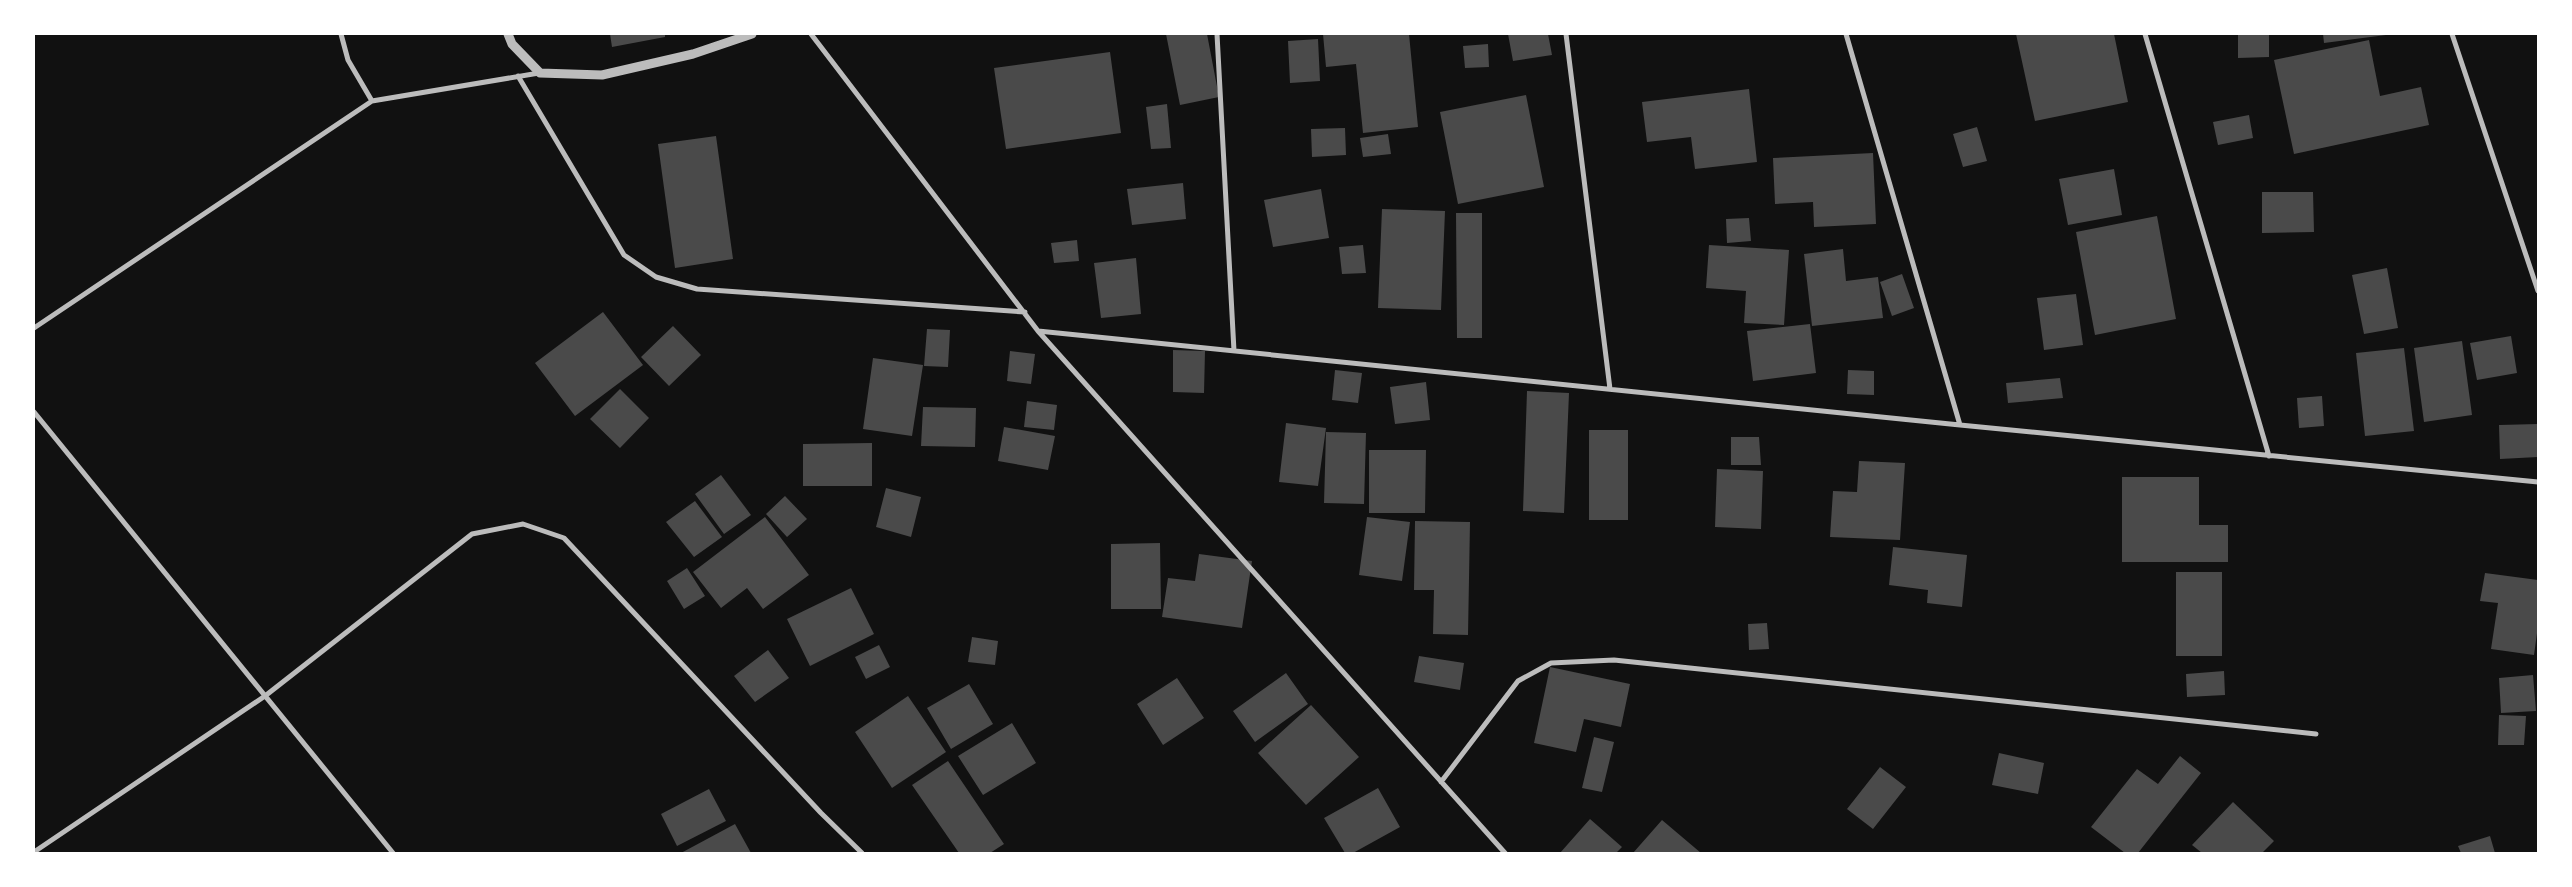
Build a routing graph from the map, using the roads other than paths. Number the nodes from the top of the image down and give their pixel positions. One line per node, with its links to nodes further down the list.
1 (341, 34): 12 (street)
2 (508, 34): 10 (street)
3 (752, 34): 10 (street)
4 (811, 34): 14 (street)
5 (1217, 34): 17 (street)
6 (1566, 34): 18 (street)
7 (1846, 34): 20 (street)
8 (2145, 34): 21 (street)
9 (2452, 34): 13 (street)
10 (540, 73): 11 (street)
11 (518, 76): 12 (street); 14 (street)
12 (372, 101): 15 (street)
13 (2538, 291)
14 (1025, 312): 16 (street)
15 (34, 328)
16 (1038, 331): 17 (street); 25 (street)
17 (1234, 351): 18 (street)
18 (1610, 389): 20 (street)
19 (34, 412): 23 (street)
20 (1960, 426): 21 (street)
21 (2269, 456): 22 (street)
22 (2538, 482)
23 (265, 696): 26 (street); 27 (street); 28 (street)
24 (2316, 734): 25 (street)
25 (1441, 782): 29 (street)
26 (34, 852)
27 (393, 853)
28 (862, 853)
29 (1505, 853)

